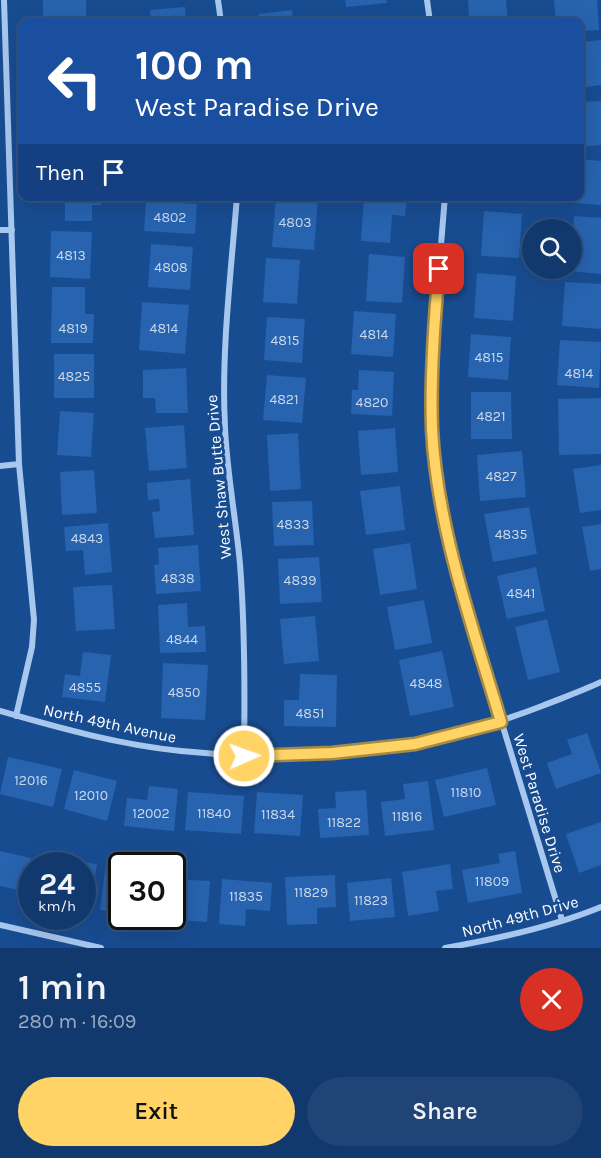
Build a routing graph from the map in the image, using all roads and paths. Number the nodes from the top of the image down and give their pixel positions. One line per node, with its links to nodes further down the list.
1 (4, 0): 9 (street)
2 (218, 0): 4 (street)
3 (427, 0): 5 (street)
4 (220, 18)
5 (429, 18)
6 (237, 201): 16 (street, West Shaw Butte Drive)
7 (445, 201): 15 (street, West Paradise Drive)
8 (0, 230): 9 (street)
9 (12, 230): 10 (street)
10 (19, 464): 11 (street); 14 (street)
11 (0, 466)
12 (601, 682): 15 (street, North 49th Avenue)
13 (0, 711): 14 (street, North 49th Avenue)
14 (16, 716): 16 (street, North 49th Avenue)
15 (501, 722): 16 (street, North 49th Avenue); 18 (street, West Paradise Drive)
16 (244, 756)
17 (601, 907): 18 (street, North 49th Drive)
18 (562, 920): 21 (street, North 49th Drive)
19 (0, 925): 20 (street)
20 (101, 948)
21 (445, 948)

